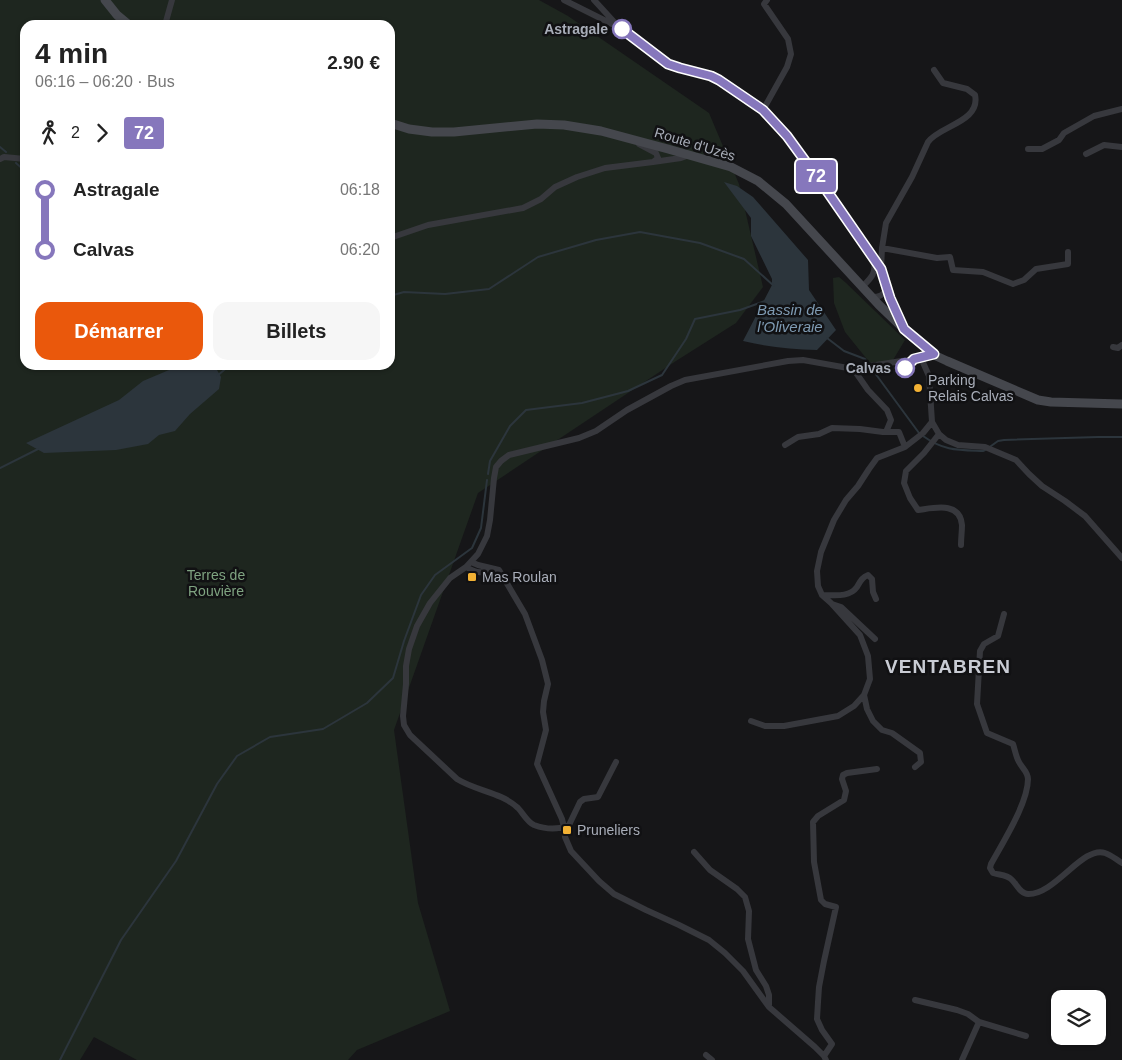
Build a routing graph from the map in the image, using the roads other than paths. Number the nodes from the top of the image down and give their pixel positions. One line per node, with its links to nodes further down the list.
1 (105, 0): 6 (main road)
2 (172, 0): 7 (street)
3 (564, 0): 8 (street)
4 (594, 0): 8 (street)
5 (767, 0): 10 (street)
6 (122, 20)
7 (166, 20)
8 (618, 27): 10 (street)
9 (934, 70): 24 (street)
10 (763, 110): 26 (street)
11 (1122, 110): 16 (street)
12 (395, 125): 13 (main road, Route d'Uzès)
13 (628, 138): 15 (main road, Route d'Uzès); 22 (street)
14 (1122, 147): 17 (street)
15 (670, 149): 18 (main road, Route d'Uzès); 21 (street); 22 (street)
16 (1028, 149)
17 (1086, 154)
18 (689, 155): 21 (street); 30 (main road, Route d'Uzès)
19 (0, 159): 20 (street)
20 (20, 159)
21 (665, 160): 22 (street)
22 (653, 162): 23 (street)
23 (395, 236)
24 (882, 248): 25 (street); 27 (street)
25 (1068, 252)
26 (873, 258): 27 (street); 28 (street)
27 (881, 269): 29 (street)
28 (871, 279): 29 (street); 30 (street)
29 (885, 280): 31 (street)
30 (862, 287): 32 (main road, Route d'Uzès)
31 (887, 289): 32 (street); 33 (street)
32 (872, 297): 33 (main road, Route d'Uzès)
33 (904, 329): 36 (main road, Route d'Uzès)
34 (1122, 345): 35 (street)
35 (1113, 346)
36 (934, 354): 37 (street); 39 (main road, Route d'Uzès)
37 (921, 358): 38 (street); 40 (street)
38 (852, 367): 41 (street); 47 (street)
39 (1122, 404)
40 (932, 422): 42 (street); 44 (street)
41 (886, 432): 43 (street); 44 (street)
42 (939, 434): 45 (street); 46 (street)
43 (785, 445)
44 (905, 447): 48 (street)
45 (961, 545)
46 (1122, 558)
47 (468, 564): 58 (street); 58 (street)
48 (822, 596): 49 (street); 50 (street)
49 (876, 599)
50 (831, 603): 52 (street); 53 (street)
51 (1004, 614): 60 (street)
52 (875, 639)
53 (864, 695): 54 (street); 56 (street)
54 (751, 721)
55 (616, 762): 58 (street)
56 (916, 767)
57 (877, 769): 66 (street)
58 (564, 827): 62 (street)
59 (694, 852): 62 (street)
60 (1122, 863)
61 (914, 1000): 63 (street)
62 (769, 1007): 66 (street)
63 (979, 1022): 64 (street); 68 (street)
64 (1026, 1036)
65 (706, 1054): 67 (street)
66 (825, 1058)
67 (712, 1060)
68 (962, 1060)

